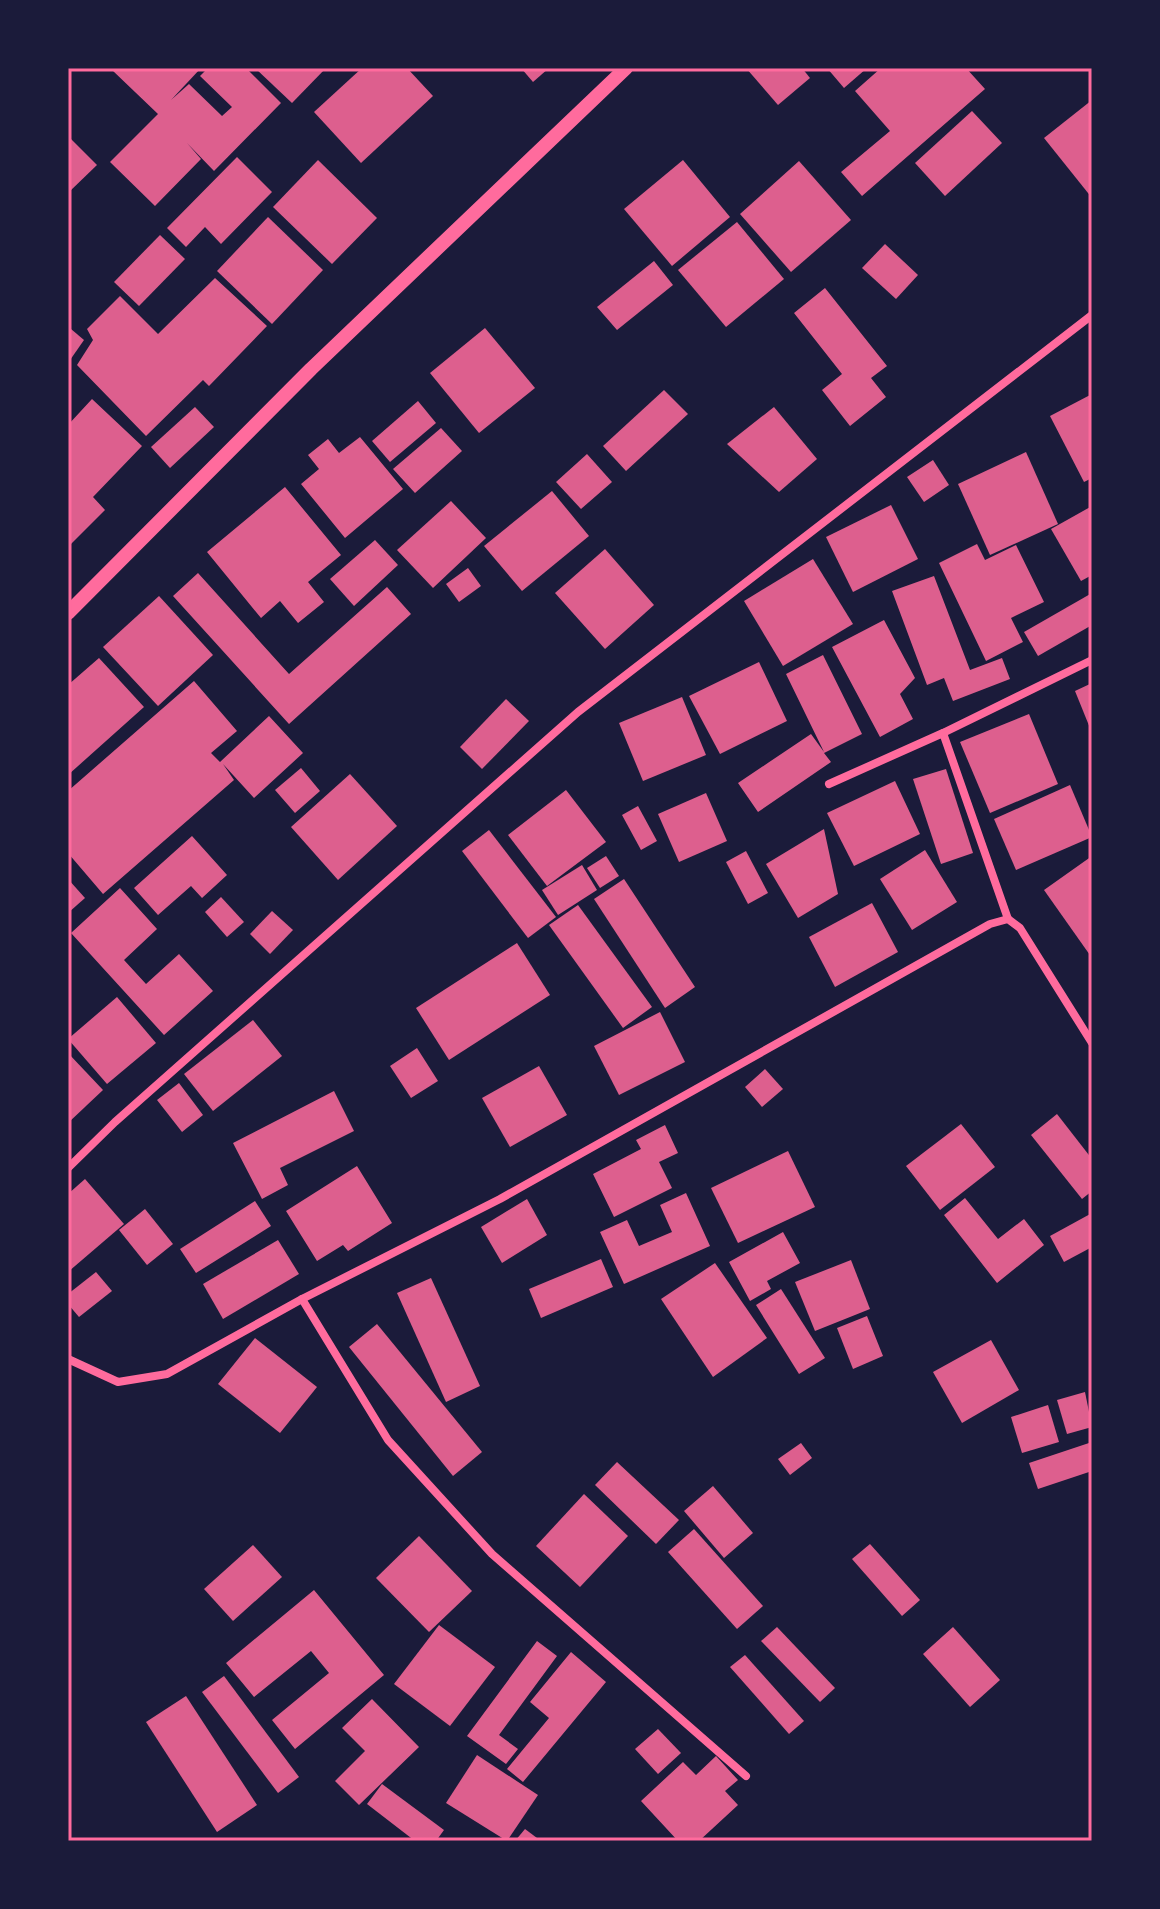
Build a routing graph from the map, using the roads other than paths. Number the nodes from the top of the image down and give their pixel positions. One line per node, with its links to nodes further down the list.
1 (626, 68): 3 (street)
2 (1092, 315): 9 (street)
3 (68, 613)
4 (1092, 660): 5 (street)
5 (943, 733): 6 (street); 7 (street)
6 (829, 784)
7 (1008, 919): 8 (street); 10 (street)
8 (1092, 1043)
9 (68, 1168)
10 (302, 1299): 11 (street); 12 (street)
11 (68, 1359)
12 (746, 1776)

